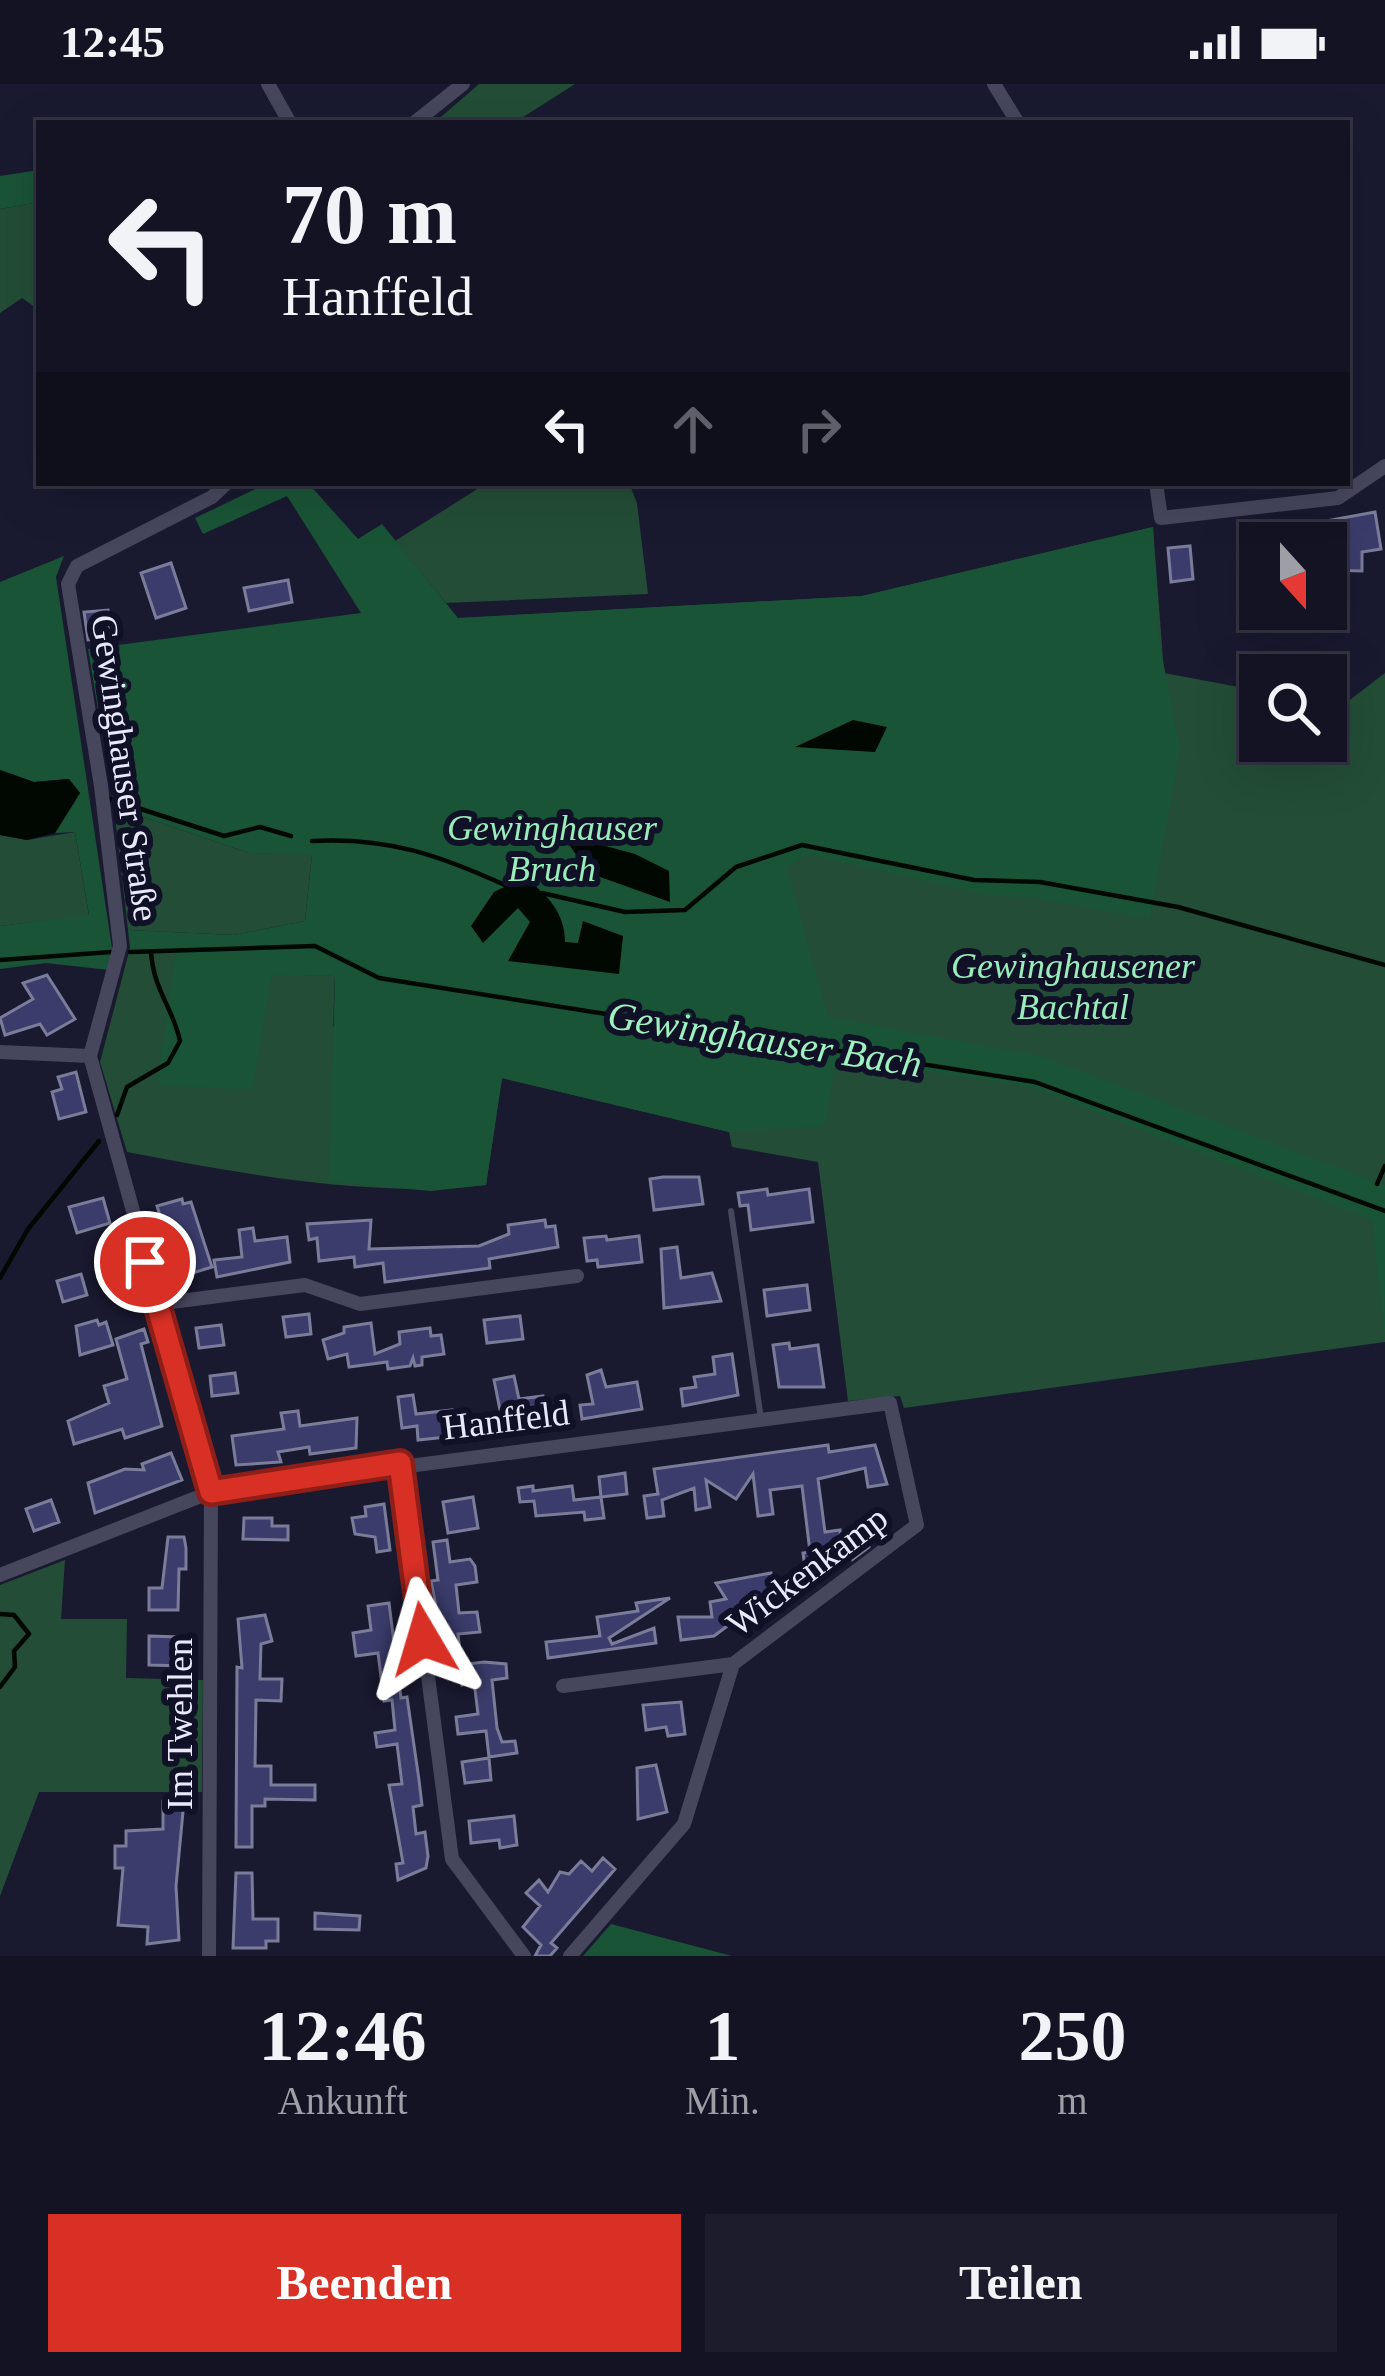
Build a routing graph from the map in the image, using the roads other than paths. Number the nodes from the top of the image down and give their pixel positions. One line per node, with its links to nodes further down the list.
1 (268, 84): 4 (street)
2 (463, 84): 5 (street)
3 (994, 84): 6 (street)
4 (288, 120)
5 (418, 120)
6 (1016, 120)
7 (1385, 466): 9 (street)
8 (224, 486): 11 (street, Gewinghauser Straße)
9 (1156, 486)
10 (0, 1052): 11 (street)
11 (90, 1056): 14 (street)
12 (731, 1211): 16 (lane)
13 (577, 1276): 14 (street)
14 (156, 1304): 18 (street)
15 (890, 1402): 16 (street, Hanffeld); 20 (street, Wickenkamp)
16 (761, 1419): 17 (street, Hanffeld)
17 (400, 1463): 18 (street, Hanffeld); 23 (street)
18 (211, 1492): 19 (street, Hanffeld); 22 (street, Im Twehlen)
19 (0, 1575)
20 (733, 1664): 21 (street); 24 (street, Wickenkamp)
21 (562, 1687)
22 (209, 1956)
23 (524, 1956)
24 (570, 1956)

